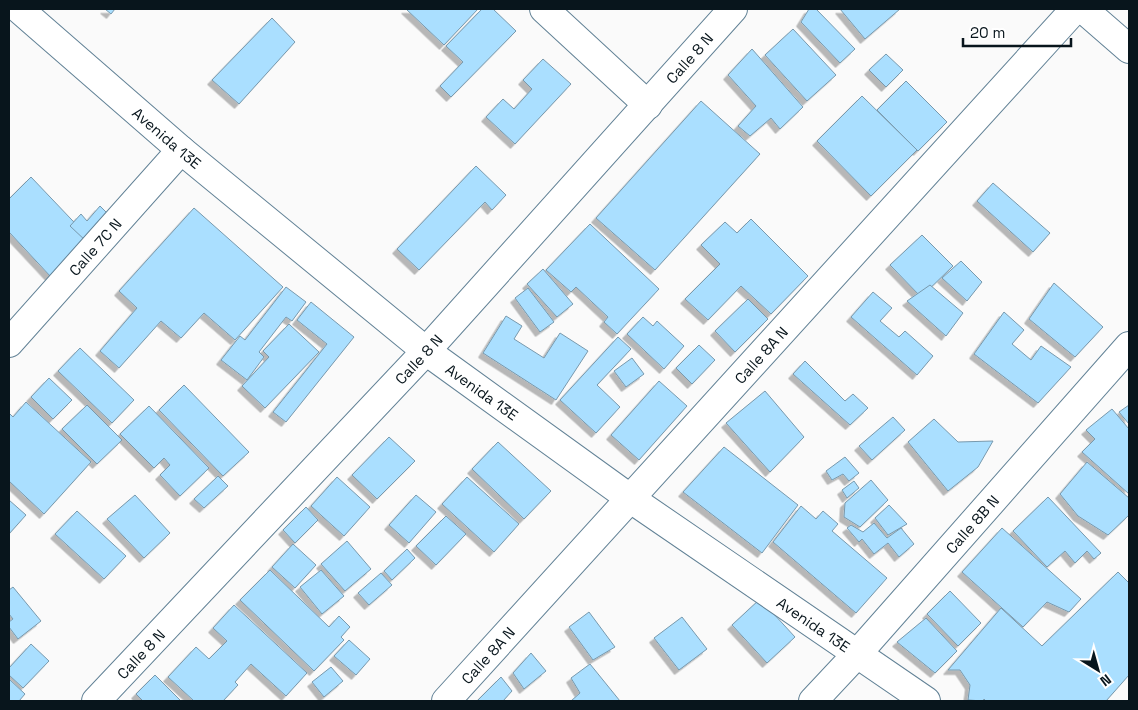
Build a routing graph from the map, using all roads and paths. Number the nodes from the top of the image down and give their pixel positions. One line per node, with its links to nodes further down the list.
1 (19, 9): 8 (street, Avenida 13E)
2 (544, 9): 7 (street)
3 (733, 9): 7 (street, Calle 8 N)
4 (1076, 9): 12 (street, Calle 8A N)
5 (1083, 9): 6 (street)
6 (1129, 49)
7 (648, 104): 11 (street, Calle 8 N)
8 (181, 150): 9 (street, Calle 7C N); 11 (street, Avenida 13E)
9 (9, 343)
10 (1129, 346): 13 (street, Calle 8B N)
11 (426, 352): 12 (street, Avenida 13E); 14 (street, Calle 8 N)
12 (631, 499): 13 (street, Avenida 13E); 15 (street, Calle 8A N)
13 (857, 654): 16 (street, Calle 8B N); 17 (street, Avenida 13E)
14 (96, 701)
15 (446, 701)
16 (813, 701)
17 (926, 701)

